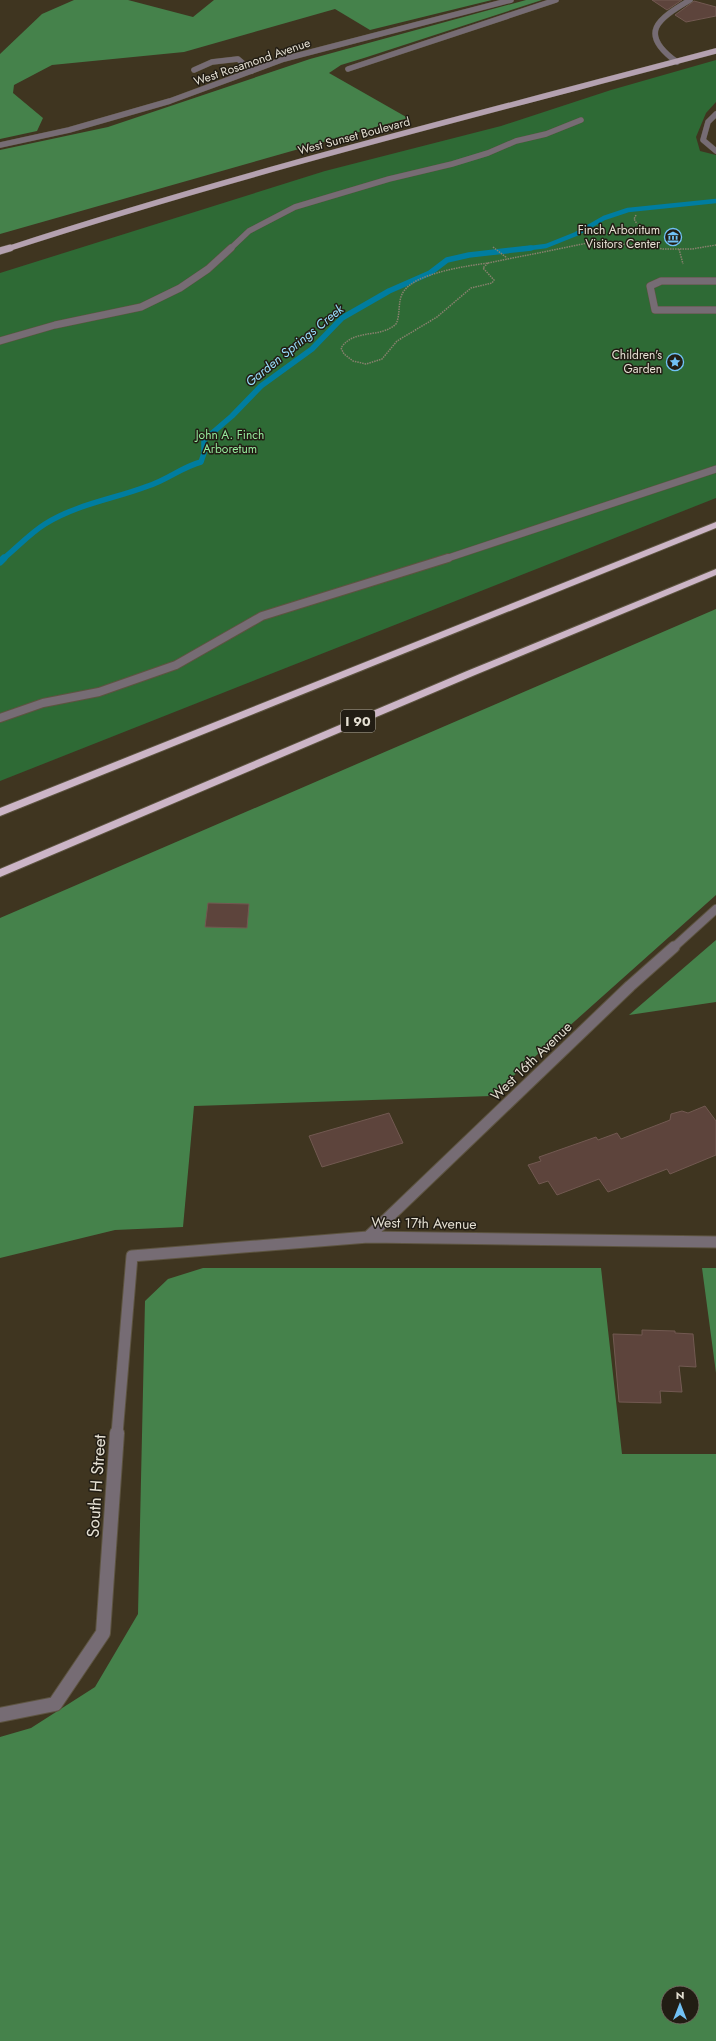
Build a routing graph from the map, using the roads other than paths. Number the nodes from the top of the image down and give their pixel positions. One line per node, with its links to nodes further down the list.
1 (511, 0): 8 (street, West Rosamond Avenue)
2 (556, 0): 6 (street)
3 (690, 0): 5 (street)
4 (716, 51): 5 (main road, West Sunset Boulevard)
5 (677, 62): 13 (main road, West Sunset Boulevard)
6 (348, 69)
7 (194, 70): 8 (street)
8 (252, 71): 11 (street, West Rosamond Avenue)
9 (716, 114): 12 (street)
10 (581, 120): 16 (street)
11 (0, 145)
12 (716, 150)
13 (0, 251)
14 (716, 281): 15 (street)
15 (716, 310)
16 (0, 341)
17 (716, 469): 20 (street)
18 (716, 525): 21 (highway)
19 (716, 572): 22 (highway, I 90)
20 (0, 718)
21 (0, 812)
22 (0, 874)
23 (716, 909): 24 (street, West 16th Avenue)
24 (368, 1236): 25 (street, West 17th Avenue); 26 (street, West 17th Avenue)
25 (716, 1242)
26 (132, 1256): 27 (street, South H Street)
27 (0, 1715)

